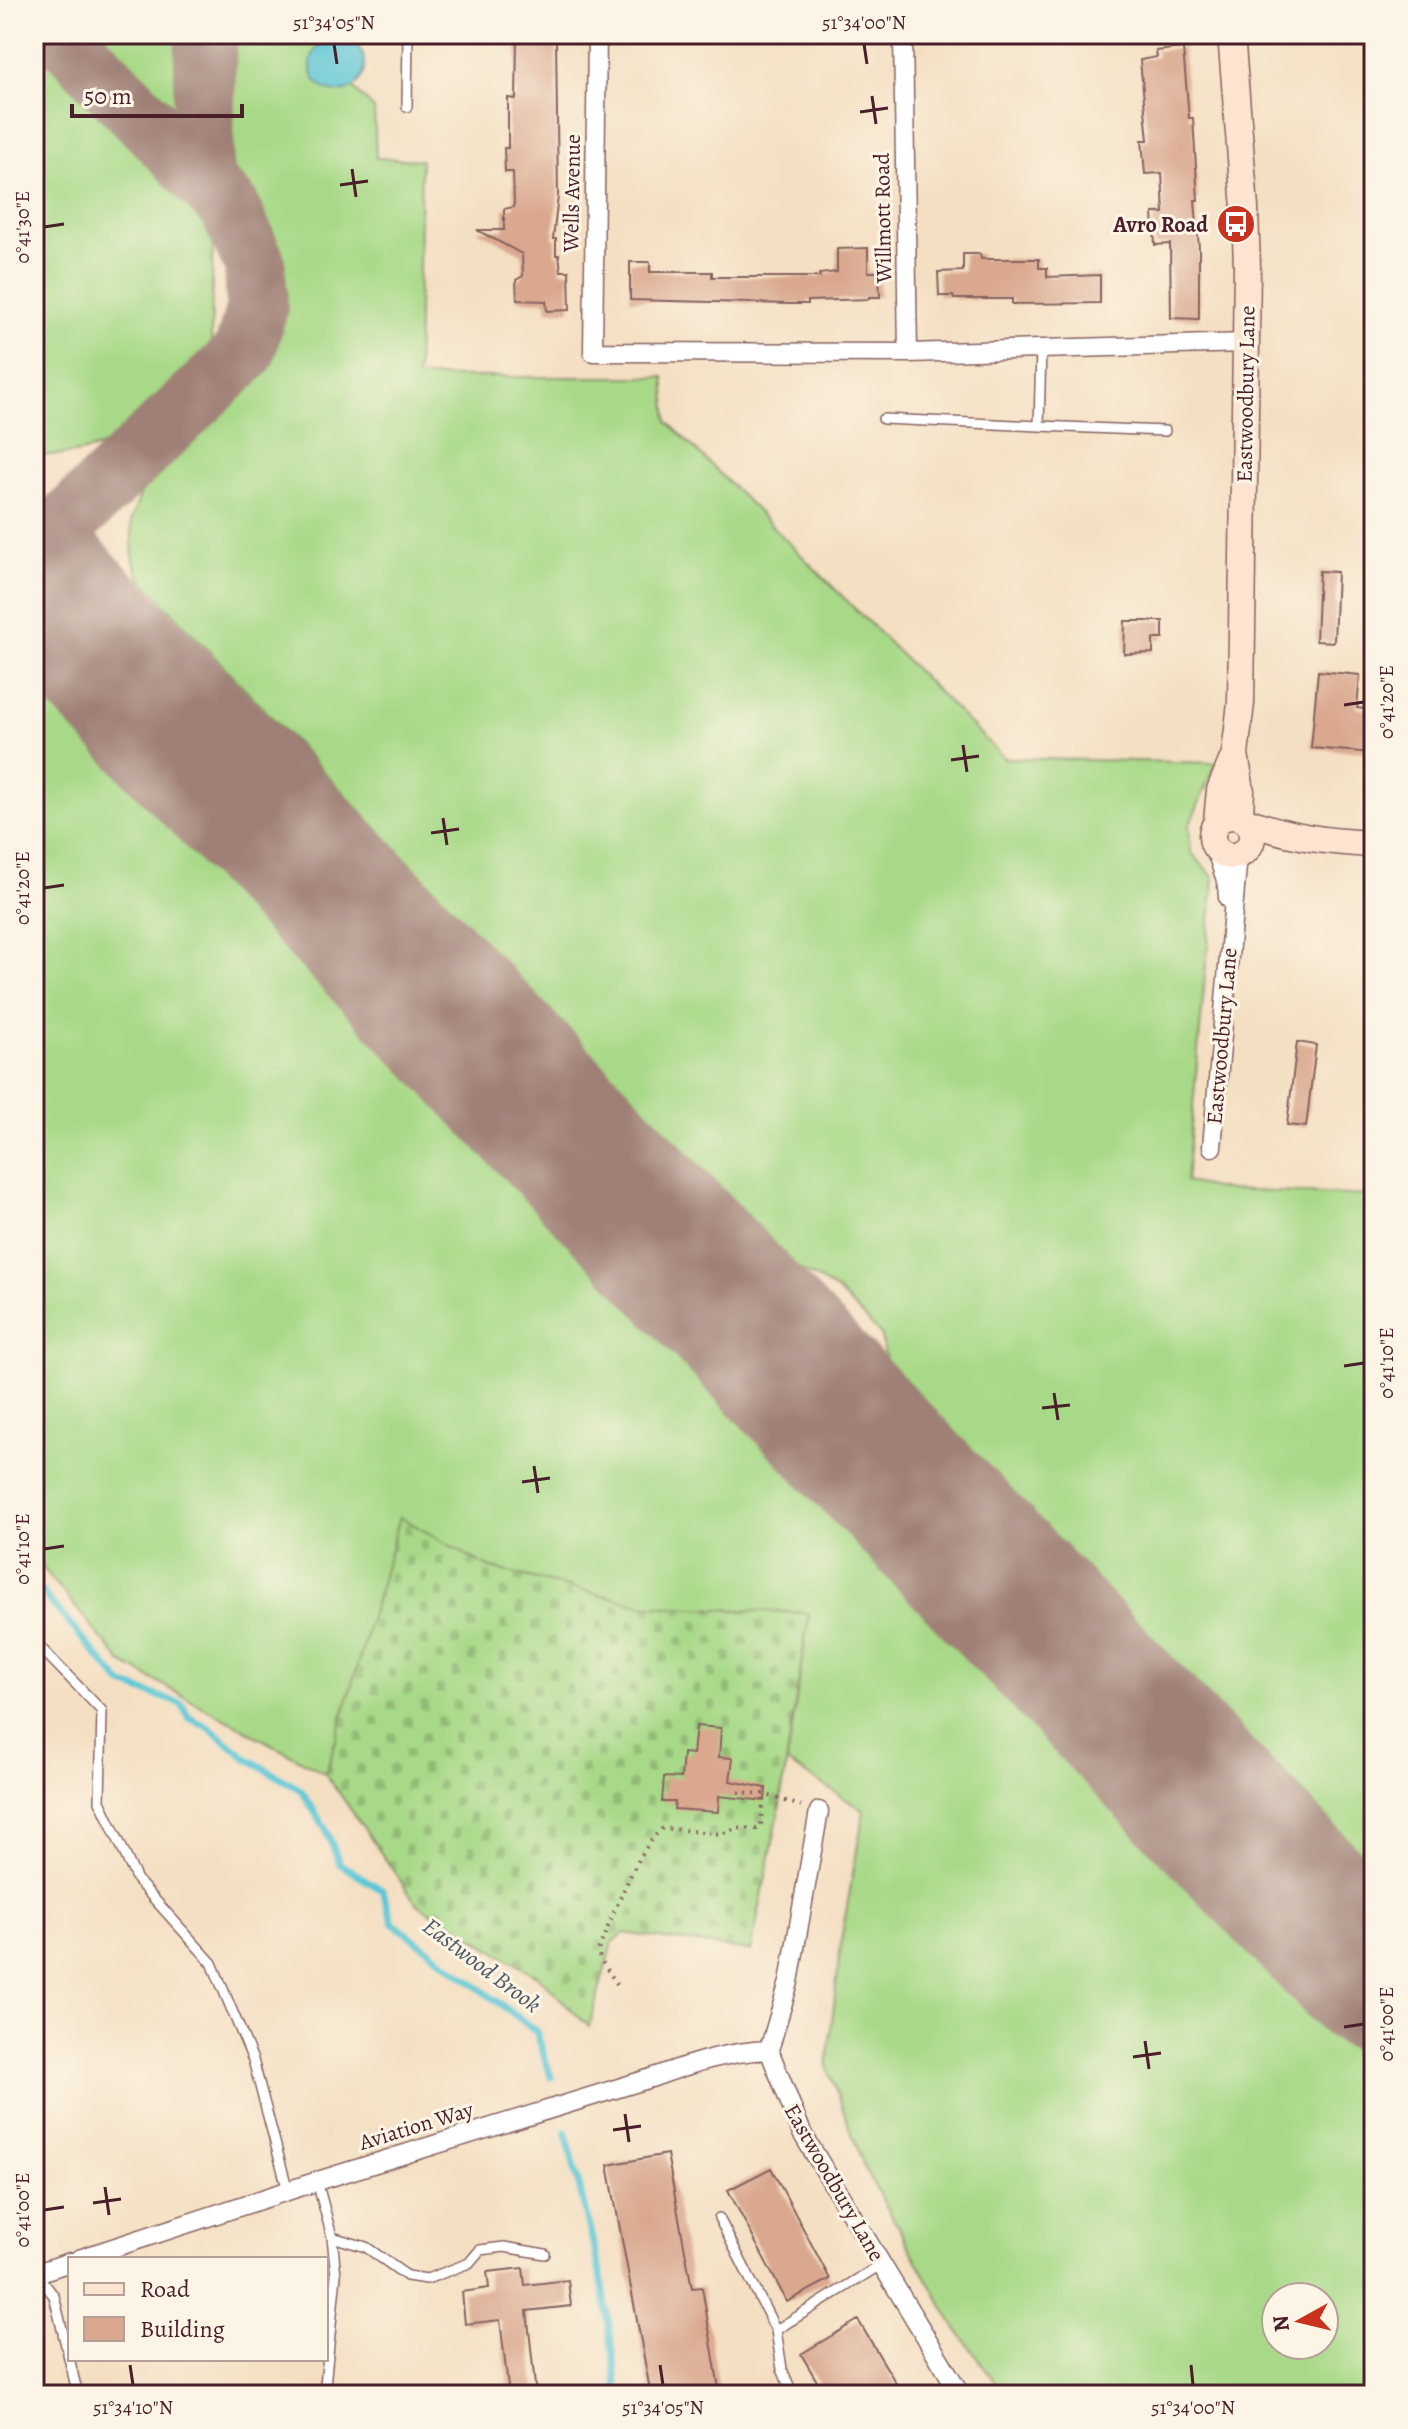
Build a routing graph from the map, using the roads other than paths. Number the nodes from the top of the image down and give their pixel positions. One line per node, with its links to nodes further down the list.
1 (408, 34): 5 (lane)
2 (597, 34): 8 (street, Wells Avenue)
3 (903, 34): 8 (street, Willmott Road)
4 (1231, 34): 6 (street, Eastwoodbury Lane)
5 (407, 107)
6 (1246, 343): 7 (street); 12 (street, Eastwoodbury Lane)
7 (1041, 349): 8 (street); 10 (lane)
8 (908, 353)
9 (883, 419): 10 (lane)
10 (1039, 426): 11 (lane)
11 (1165, 431)
12 (1235, 819): 13 (street); 15 (street); 15 (street)
13 (1322, 841): 14 (street); 15 (street)
14 (1374, 844)
15 (1234, 850): 16 (street, Eastwoodbury Lane)
16 (1212, 1147)
17 (34, 1641): 21 (lane)
18 (819, 1811): 19 (street)
19 (769, 2050): 20 (street, Aviation Way); 27 (street, Eastwoodbury Lane)
20 (317, 2181): 21 (street, Aviation Way); 23 (lane)
21 (288, 2191): 25 (street, Aviation Way)
22 (719, 2218): 29 (lane)
23 (332, 2237): 24 (lane); 31 (lane)
24 (545, 2254)
25 (85, 2257)
26 (68, 2263): 28 (street)
27 (882, 2264): 29 (lane); 37 (street, Eastwoodbury Lane)
28 (35, 2271): 30 (lane)
29 (776, 2330): 36 (lane)
30 (68, 2354)
31 (328, 2355)
32 (70, 2361): 34 (lane)
33 (327, 2361): 35 (lane)
34 (78, 2395)
35 (324, 2395)
36 (793, 2395)
37 (961, 2395)

